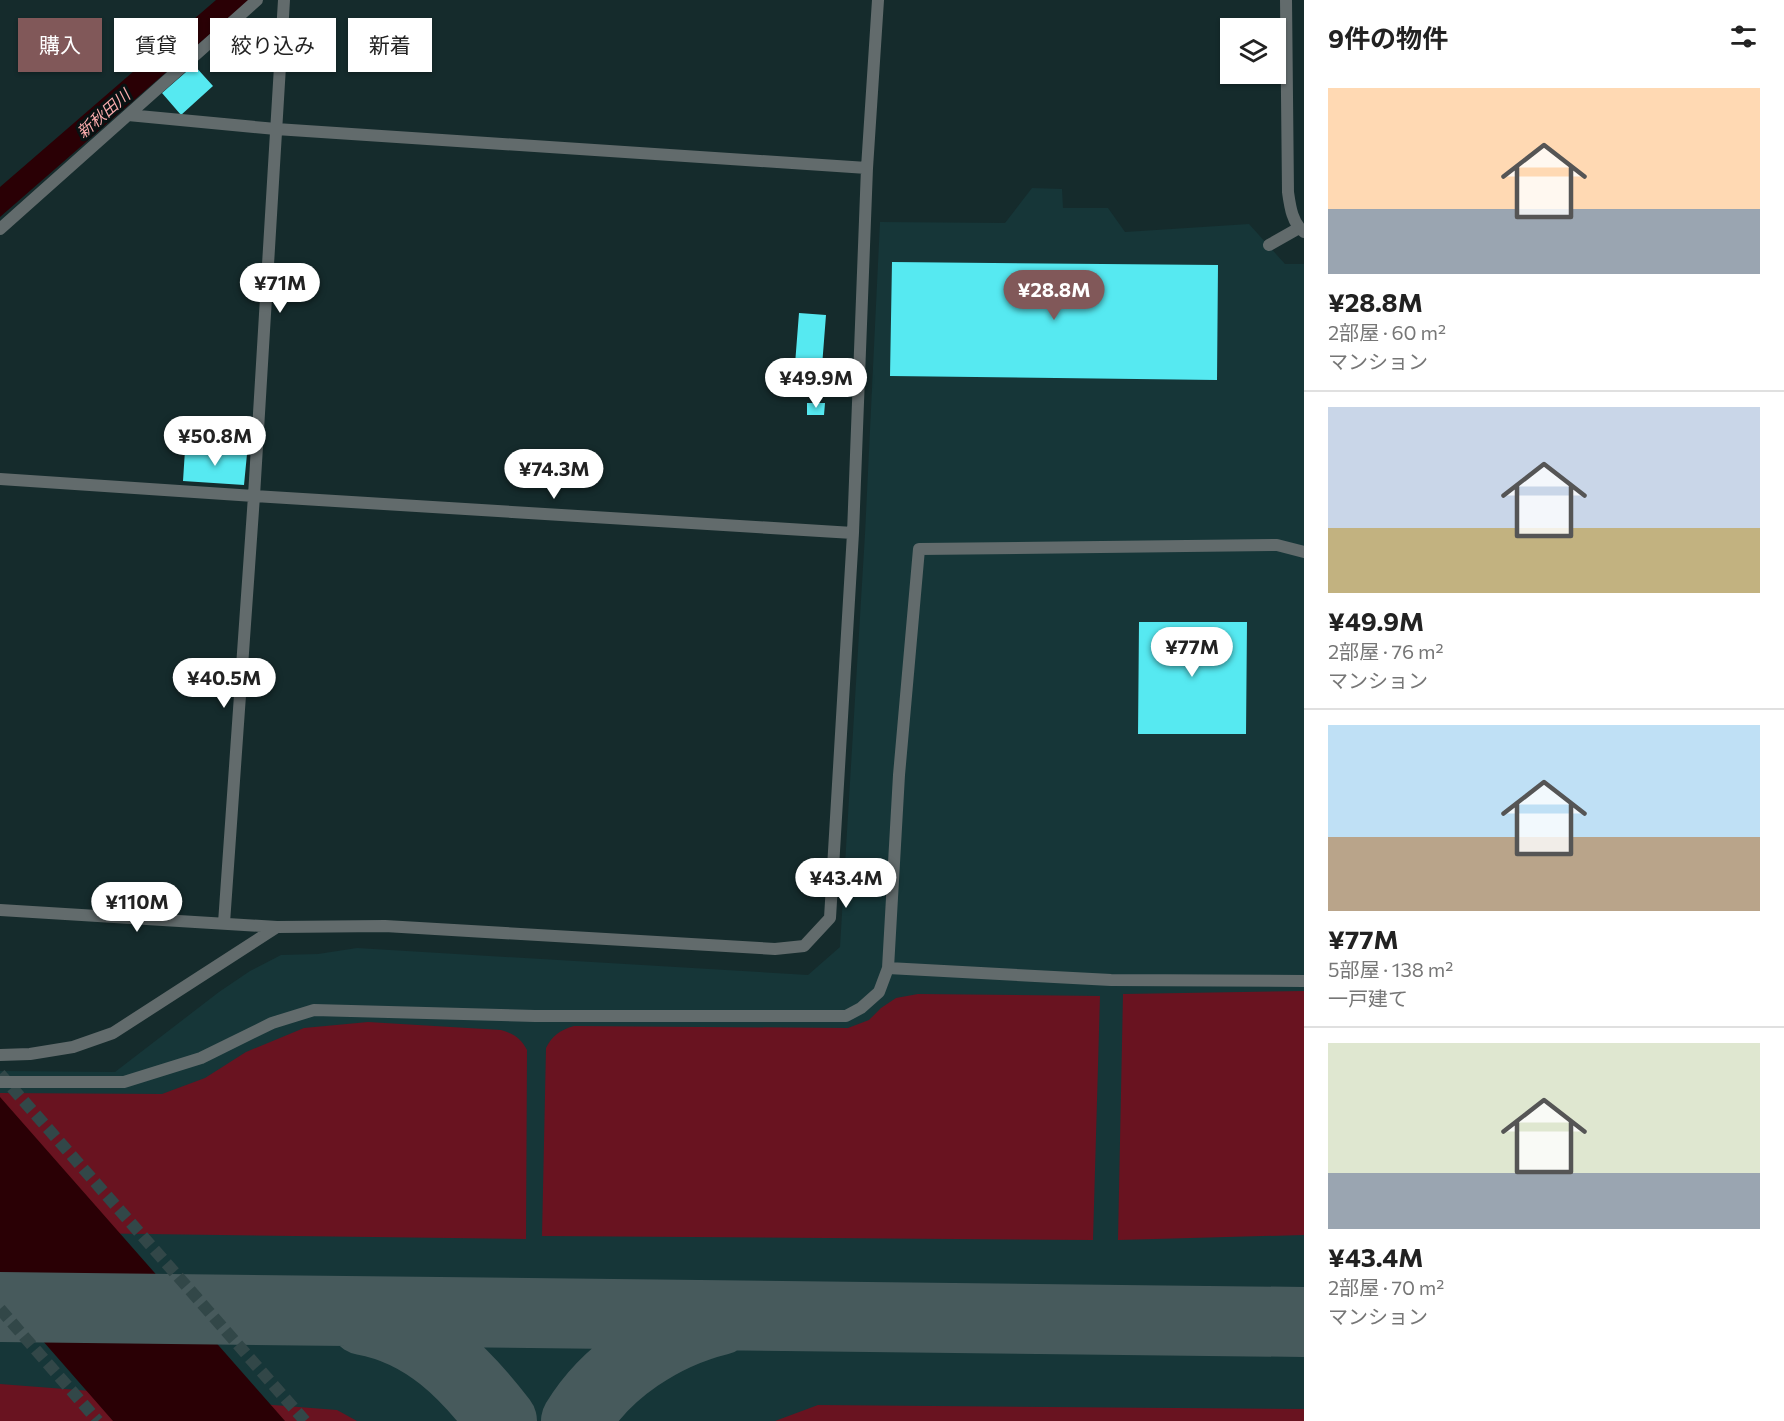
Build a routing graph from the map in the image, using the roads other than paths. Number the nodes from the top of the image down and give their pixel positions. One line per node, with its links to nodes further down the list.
1 (257, 0): 5 (street)
2 (284, 0): 6 (street)
3 (878, 0): 7 (street)
4 (1286, 0): 9 (street)
5 (128, 115): 6 (street); 8 (street)
6 (276, 129): 7 (street); 12 (street)
7 (867, 168): 13 (street)
8 (0, 229)
9 (1301, 230): 10 (street)
10 (1269, 245)
11 (0, 479): 12 (street)
12 (254, 496): 13 (street); 16 (street)
13 (853, 533): 17 (street)
14 (1304, 552): 18 (street)
15 (0, 910): 16 (street)
16 (224, 923): 17 (street)
17 (277, 927): 20 (street)
18 (888, 968): 19 (street); 21 (street)
19 (1304, 981)
20 (0, 1055)
21 (0, 1082)

